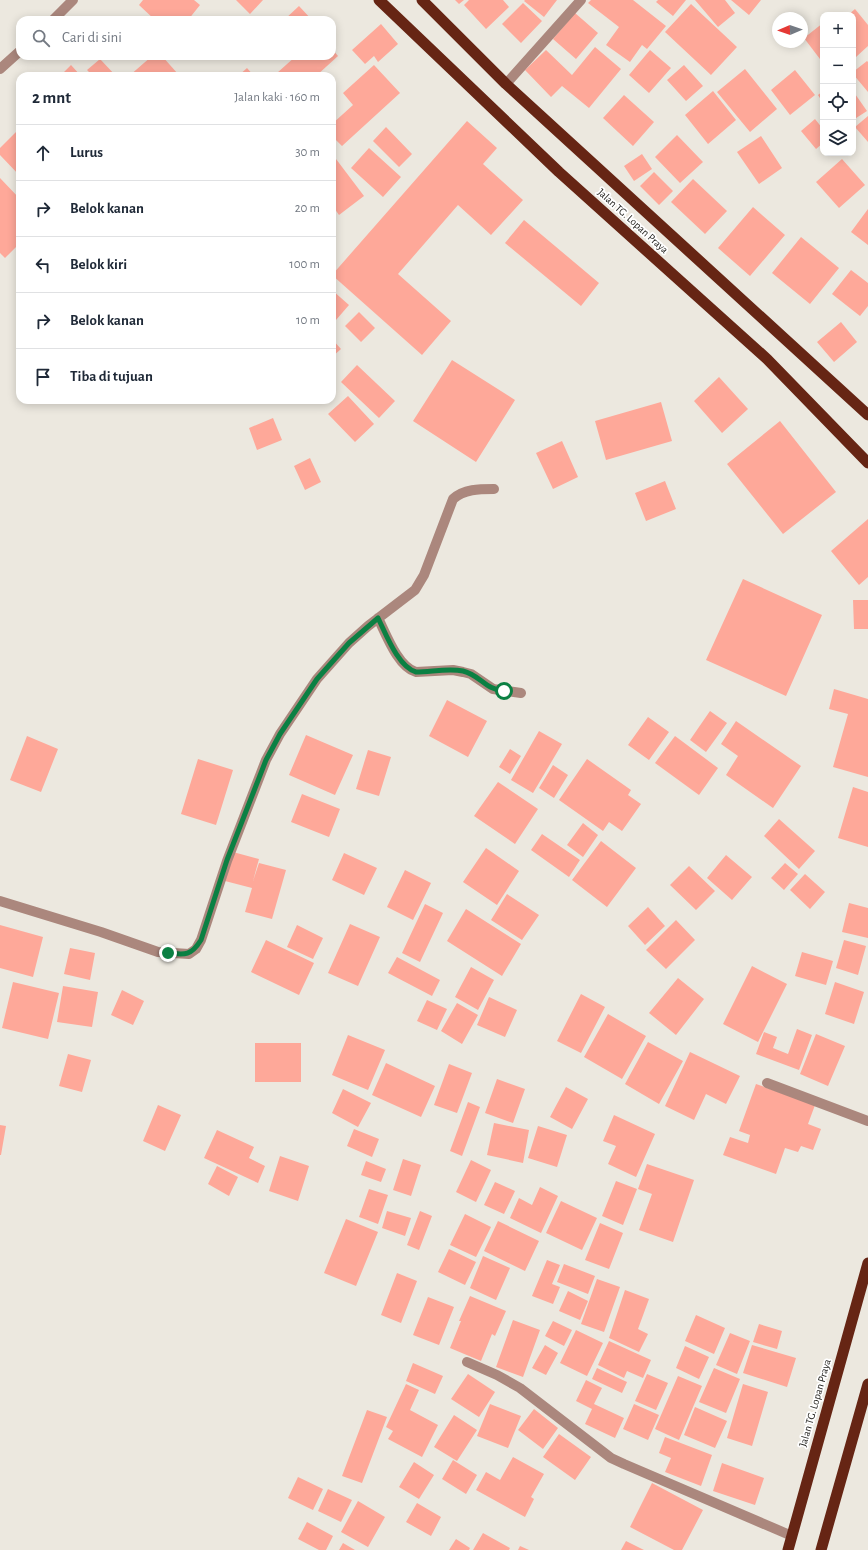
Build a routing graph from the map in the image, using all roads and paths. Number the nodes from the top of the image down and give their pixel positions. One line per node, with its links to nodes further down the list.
1 (73, 0): 5 (street)
2 (379, 0): 10 (highway, Jalan TG. Lopan Praya)
3 (422, 0): 8 (highway, Jalan TG. Lopan Praya)
4 (581, 0): 8 (street)
5 (57, 16)
6 (16, 55): 7 (street)
7 (0, 69)
8 (506, 84): 9 (highway, Jalan TG. Lopan Praya)
9 (868, 415)
10 (868, 463)
11 (494, 489): 12 (street)
12 (378, 618): 13 (street); 14 (street)
13 (521, 694)
14 (0, 901)
15 (767, 1083): 16 (street)
16 (868, 1121)
17 (868, 1263): 20 (highway, Jalan TG. Lopan Praya)
18 (466, 1362): 20 (street)
19 (868, 1384): 22 (highway)
20 (792, 1536): 21 (highway, Jalan TG. Lopan Praya)
21 (788, 1550)
22 (821, 1550)

